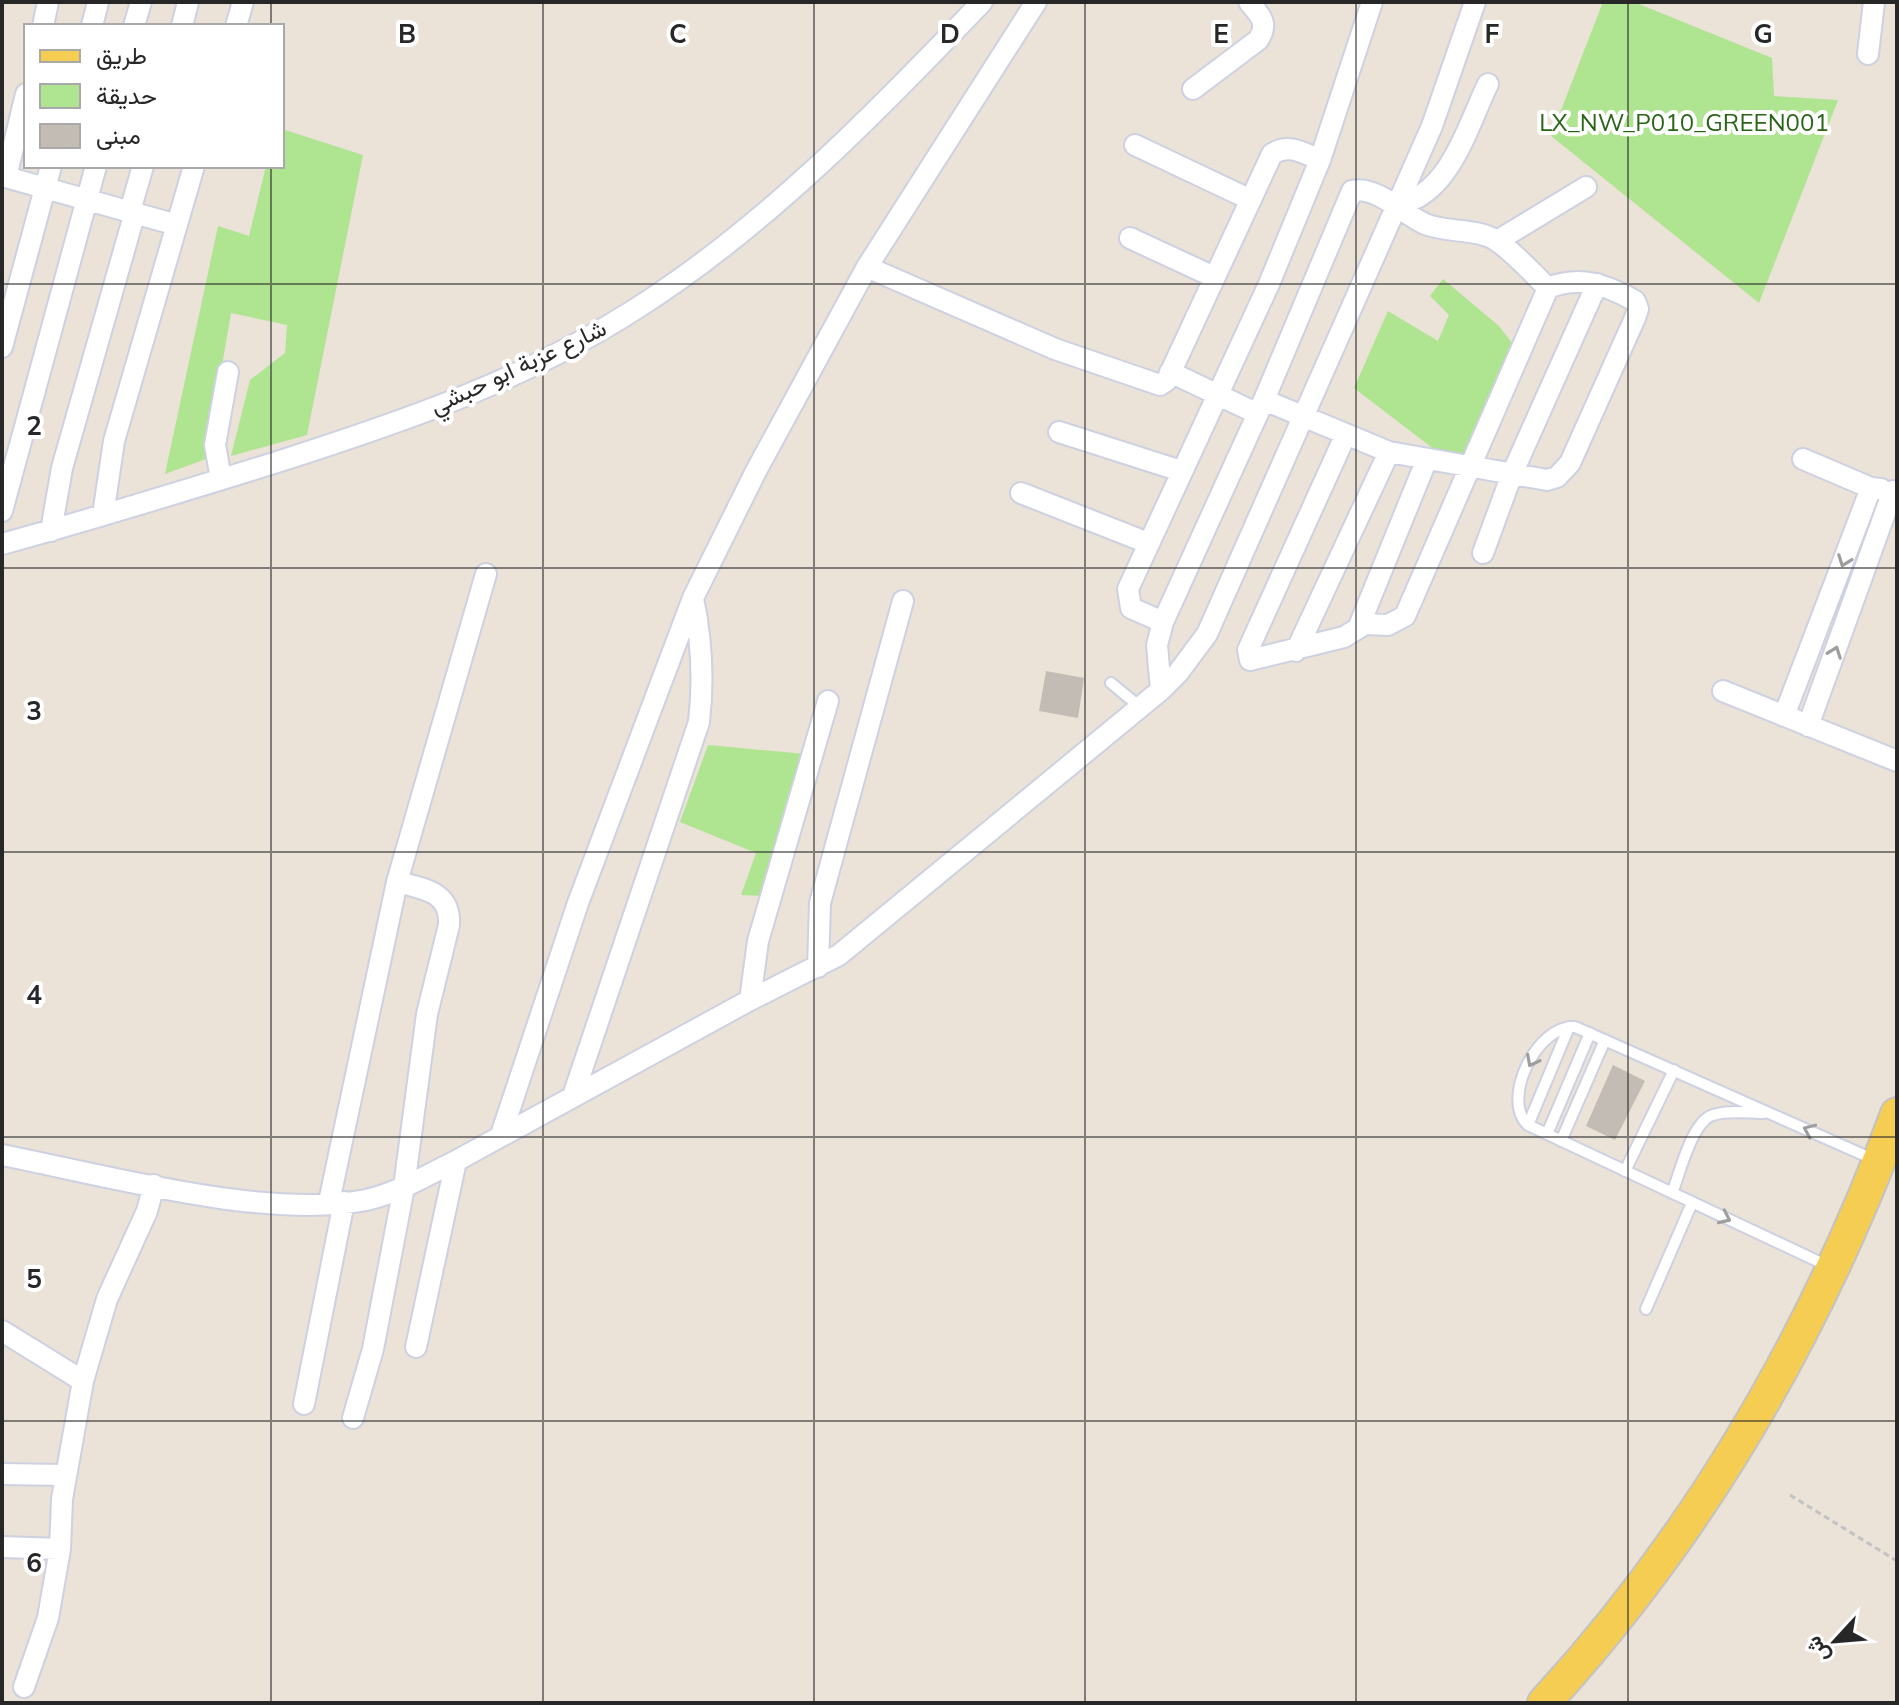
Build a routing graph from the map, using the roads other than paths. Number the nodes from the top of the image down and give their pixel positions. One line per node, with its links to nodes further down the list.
1 (48, 2): 12 (street)
2 (98, 2): 13 (street)
3 (141, 2): 14 (street)
4 (188, 2): 15 (street)
5 (243, 2): 16 (street)
6 (982, 2): 54 (street, شارع عزبة ابو حبشي)
7 (1036, 2): 36 (street)
8 (1249, 2): 19 (street)
9 (1372, 2): 22 (street)
10 (1475, 2): 31 (street)
11 (1874, 2): 17 (street)
12 (43, 24)
13 (92, 24)
14 (135, 24)
15 (182, 24)
16 (237, 24)
17 (1868, 54)
18 (1488, 84): 31 (street)
19 (1193, 89)
20 (24, 101): 26 (street)
21 (1135, 145): 30 (street)
22 (1320, 160): 30 (street); 43 (street)
23 (95, 168): 29 (street)
24 (143, 168): 32 (street)
25 (193, 168): 33 (street)
26 (4, 176): 27 (street)
27 (48, 176): 29 (street); 40 (street)
28 (1586, 187): 35 (street)
29 (87, 198): 32 (street); 58 (street)
30 (1251, 200): 37 (street)
31 (1397, 205): 35 (street); 44 (street); 45 (street)
32 (132, 212): 33 (street); 60 (street)
33 (177, 225): 59 (street)
34 (1130, 238): 37 (street)
35 (1497, 241): 39 (street)
36 (867, 267): 42 (street); 65 (street)
37 (1214, 277): 42 (street)
38 (1597, 284): 39 (street); 53 (street); 53 (street)
39 (1548, 288): 51 (street)
40 (2, 347)
41 (228, 372): 54 (street)
42 (1170, 372): 43 (street)
43 (1218, 394): 44 (street); 52 (street)
44 (1260, 406): 45 (street); 67 (street)
45 (1303, 417): 47 (street); 71 (street)
46 (1059, 432): 52 (street)
47 (1346, 434): 48 (street); 69 (street)
48 (1389, 452): 49 (street); 69 (street)
49 (1427, 459): 51 (street); 68 (street)
50 (1803, 459): 55 (street)
51 (1468, 466): 53 (street); 68 (street)
52 (1181, 471): 61 (street)
53 (1512, 474): 63 (street)
54 (221, 479): 59 (street, شارع عزبة ابو حبشي)
55 (1871, 488): 56 (street); 75 (street, one-way to 75)
56 (1895, 492): 76 (street, one-way to 56)
57 (1021, 493): 61 (street)
58 (2, 511)
59 (103, 515): 60 (street, شارع عزبة ابو حبشي)
60 (51, 531): 62 (street, شارع عزبة ابو حبشي)
61 (1148, 543): 67 (street)
62 (2, 544)
63 (1483, 553)
64 (486, 574): 78 (street)
65 (693, 598): 85 (street); 90 (street)
66 (903, 601): 79 (street)
67 (1163, 622): 71 (street)
68 (1359, 626): 69 (street)
69 (1296, 651)
70 (1111, 683): 74 (lane)
71 (1161, 690): 74 (street)
72 (1723, 691): 75 (street)
73 (828, 701): 80 (street)
74 (1140, 707): 79 (street)
75 (1784, 716): 76 (street)
76 (1808, 726): 77 (street)
77 (1897, 761)
78 (397, 882): 97 (street); 99 (street)
79 (818, 967): 80 (street)
80 (750, 1000): 85 (street)
81 (1569, 1027): 82 (lane); 88 (lane); 88 (lane, one-way to 88)
82 (1590, 1033): 83 (lane); 89 (lane)
83 (1605, 1040): 84 (lane); 91 (lane)
84 (1674, 1070): 86 (lane); 95 (lane)
85 (573, 1096): 90 (street)
86 (1770, 1113): 94 (lane, one-way to 86); 98 (lane)
87 (1897, 1114): 94 (main road)
88 (1528, 1125): 89 (lane)
89 (1547, 1134): 91 (lane)
90 (501, 1135): 93 (street)
91 (1561, 1141): 95 (lane)
92 (2, 1155): 96 (street)
93 (456, 1161): 97 (street); 104 (street)
94 (1880, 1162): 101 (main road)
95 (1625, 1171): 98 (lane)
96 (154, 1185): 99 (street); 105 (street)
97 (404, 1187): 99 (street); 107 (street)
98 (1672, 1193): 100 (lane)
99 (337, 1202): 106 (street)
100 (1692, 1203): 101 (lane, one-way to 101); 102 (lane)
101 (1835, 1269): 113 (main road)
102 (1646, 1309)
103 (2, 1331): 105 (street)
104 (416, 1347)
105 (83, 1381): 109 (street)
106 (304, 1404)
107 (353, 1418)
108 (2, 1474): 109 (street)
109 (65, 1475): 111 (street)
110 (2, 1547): 111 (street)
111 (60, 1549): 112 (street)
112 (24, 1687)
113 (1544, 1703)

